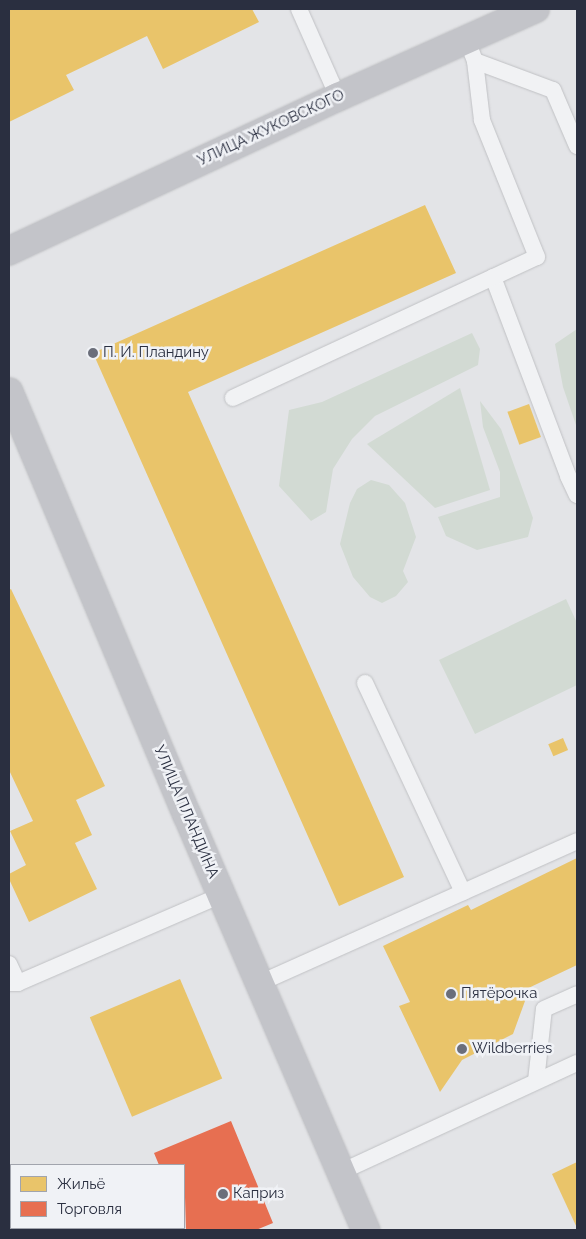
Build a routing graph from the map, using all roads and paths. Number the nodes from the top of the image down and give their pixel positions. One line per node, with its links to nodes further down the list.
1 (299, 9): 4 (lane)
2 (535, 9): 3 (street, УЛИЦА ЖУКОВСКОГО)
3 (471, 51): 4 (street, УЛИЦА ЖУКОВСКОГО); 5 (lane); 7 (lane)
4 (338, 97): 6 (street, УЛИЦА ЖУКОВСКОГО)
5 (577, 146)
6 (9, 251)
7 (493, 277): 9 (lane); 10 (lane)
8 (9, 392): 14 (street, УЛИЦА ПЛАНДИНА)
9 (233, 398)
10 (577, 494)
11 (365, 683): 13 (lane)
12 (577, 841): 13 (lane)
13 (463, 892): 17 (lane)
14 (221, 895): 16 (lane); 17 (street, УЛИЦА ПЛАНДИНА)
15 (9, 964): 16 (lane)
16 (13, 983)
17 (260, 984): 21 (street, УЛИЦА ПЛАНДИНА)
18 (577, 994): 20 (lane)
19 (577, 1063): 20 (lane)
20 (536, 1081): 21 (lane)
21 (341, 1172): 22 (street, УЛИЦА ПЛАНДИНА)
22 (366, 1230)

